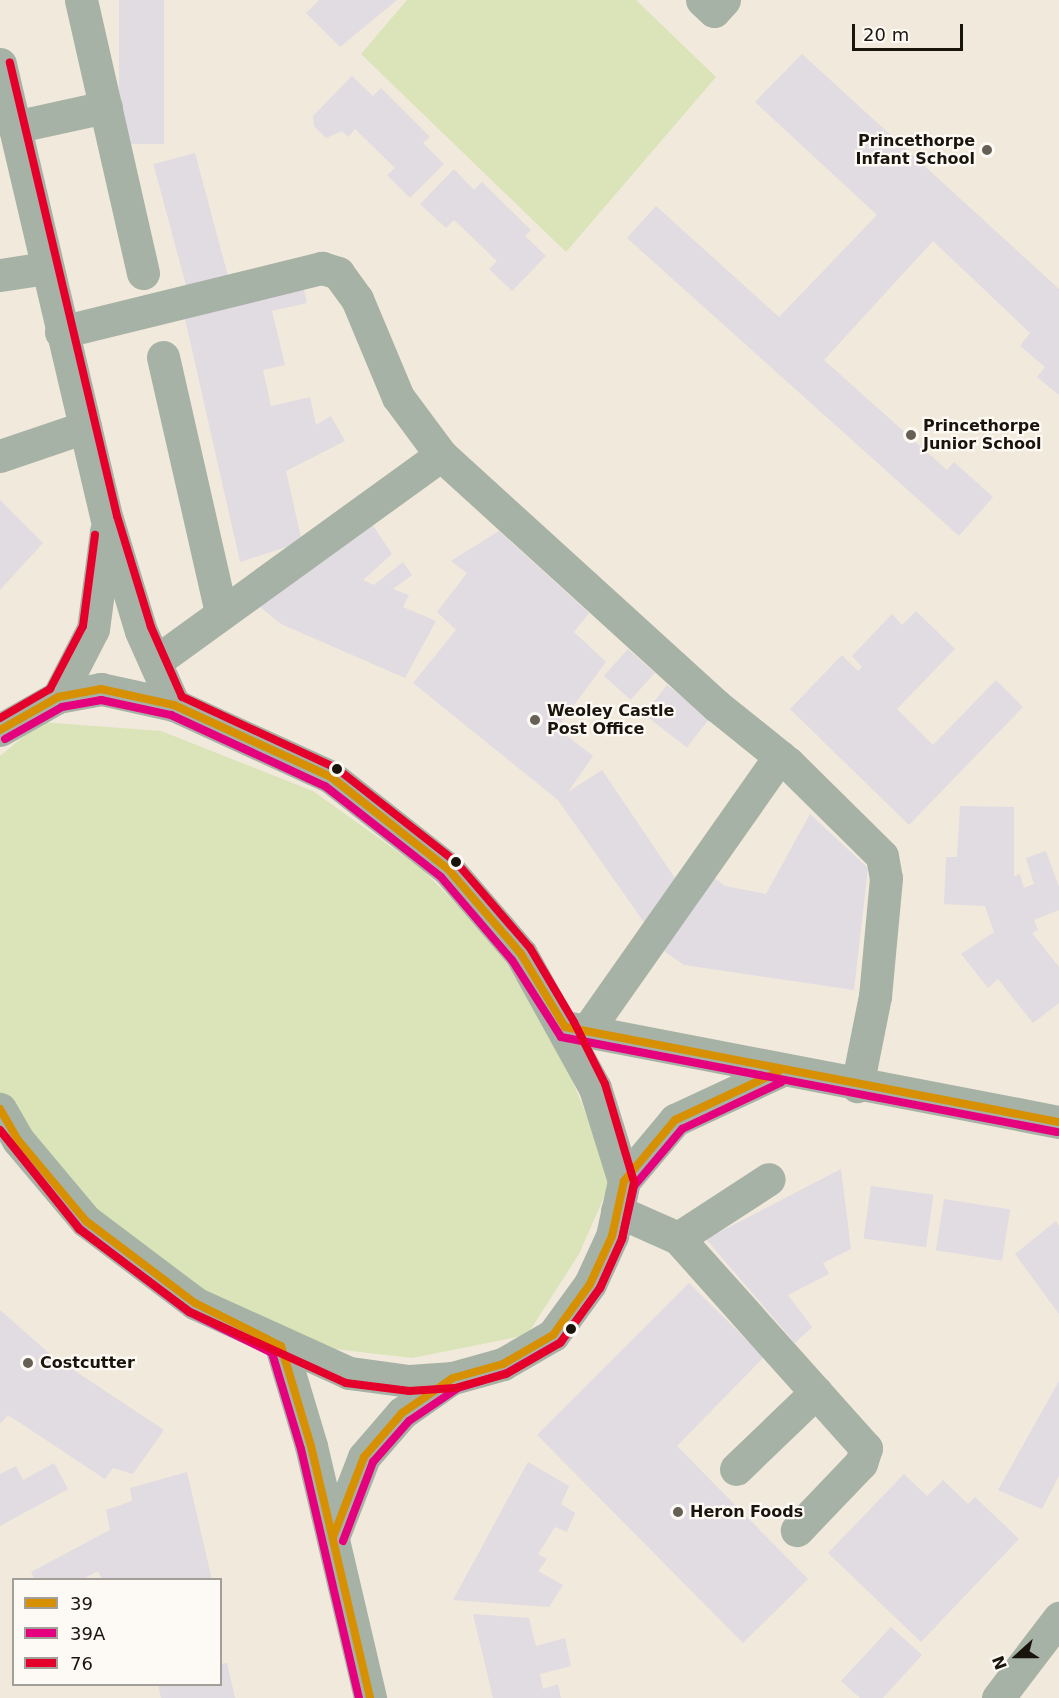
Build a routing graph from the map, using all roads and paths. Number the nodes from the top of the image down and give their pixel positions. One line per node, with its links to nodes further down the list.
1 (81, 0): 3 (street)
2 (0, 64): 4 (street)
3 (106, 107): 4 (street); 6 (street)
4 (14, 127): 5 (street)
5 (46, 268): 7 (street); 8 (street)
6 (143, 273)
7 (0, 276)
8 (61, 332): 10 (street); 12 (street)
9 (163, 357): 14 (street)
10 (85, 427): 11 (street); 13 (street)
11 (0, 456)
12 (441, 456): 14 (street); 19 (street)
13 (107, 519): 15 (street); 16 (street)
14 (221, 613): 15 (street)
15 (155, 662): 17 (street)
16 (58, 697): 17 (street); 18 (street)
17 (174, 705): 20 (street)
18 (0, 730)
19 (780, 756): 20 (street); 22 (street)
20 (575, 1029): 21 (street); 26 (street)
21 (778, 1072): 22 (street); 26 (street)
22 (856, 1086): 24 (street)
23 (0, 1108): 28 (street)
24 (1059, 1122)
25 (769, 1179): 27 (street)
26 (620, 1196): 27 (street); 29 (street)
27 (678, 1238): 30 (street)
28 (281, 1346): 29 (street); 33 (street)
29 (453, 1378): 33 (street)
30 (816, 1392): 31 (street); 32 (street)
31 (736, 1469)
32 (797, 1530)
33 (333, 1537): 35 (street)
34 (1059, 1618): 36 (street)
35 (370, 1698)
36 (998, 1698)

